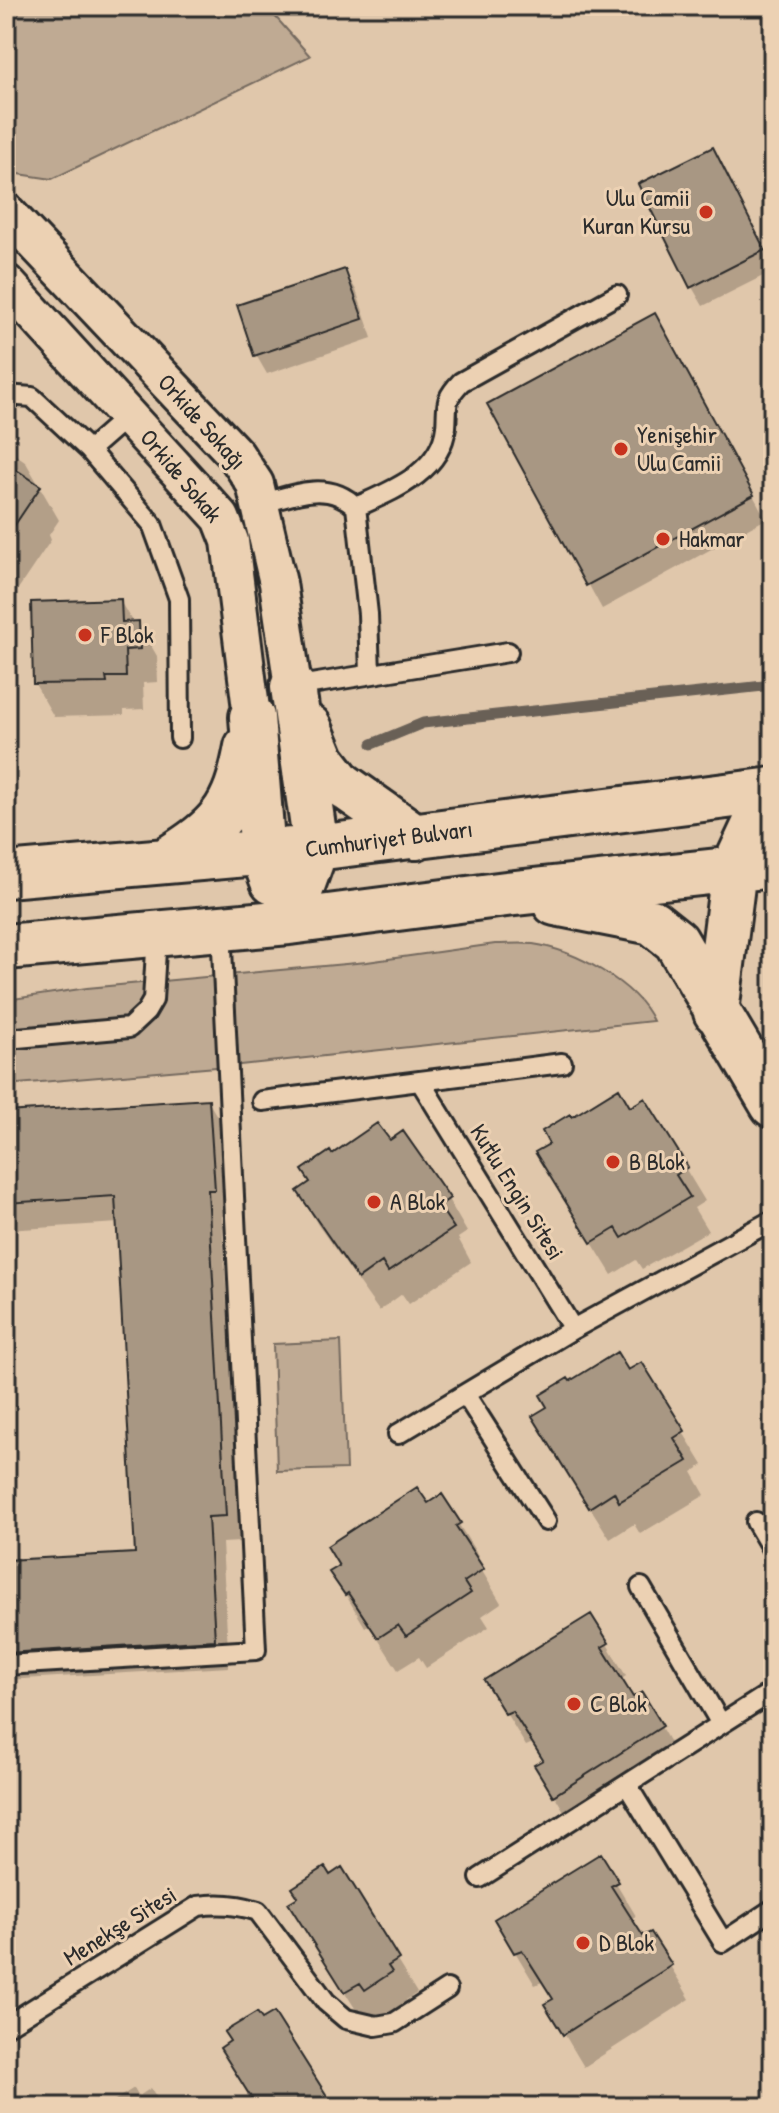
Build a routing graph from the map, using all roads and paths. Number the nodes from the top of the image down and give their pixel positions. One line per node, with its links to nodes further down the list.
1 (6, 212): 7 (street, Orkide Sokağı)
2 (6, 283): 5 (street, Orkide Sokak)
3 (617, 295): 8 (lane)
4 (6, 395): 6 (lane)
5 (129, 415): 6 (lane); 12 (street, Orkide Sokak)
6 (89, 450): 13 (lane)
7 (260, 504): 8 (lane); 11 (street, Orkide Sokağı)
8 (356, 507): 10 (lane)
9 (508, 652): 10 (lane)
10 (370, 674): 11 (lane)
11 (293, 687): 15 (street); 16 (street)
12 (252, 717): 17 (street); 18 (street)
13 (180, 738)
14 (772, 795): 15 (street, Cumhuriyet Bulvarı); 19 (street, Cumhuriyet Bulvarı)
15 (416, 837): 16 (street, Cumhuriyet Bulvarı)
16 (316, 848): 17 (street, Cumhuriyet Bulvarı); 22 (street)
17 (263, 854): 18 (street, Cumhuriyet Bulvarı); 22 (street)
18 (163, 862): 20 (street, Cumhuriyet Bulvarı)
19 (754, 867): 21 (street); 26 (street, Cumhuriyet Bulvarı)
20 (6, 875)
21 (506, 894): 22 (street); 26 (street)
22 (289, 922): 23 (street)
23 (221, 928): 24 (street); 40 (lane)
24 (157, 934): 25 (street); 27 (lane)
25 (6, 947)
26 (716, 1012): 30 (street)
27 (6, 1039)
28 (562, 1063): 29 (lane)
29 (420, 1081): 31 (lane); 33 (lane, Kutlu Engin Sitesi)
30 (772, 1100)
31 (262, 1101)
32 (773, 1220): 33 (lane)
33 (573, 1329): 34 (lane)
34 (465, 1394): 35 (lane); 36 (lane)
35 (398, 1434)
36 (546, 1521)
37 (756, 1522): 38 (lane)
38 (773, 1551)
39 (641, 1587): 42 (lane)
40 (6, 1665)
41 (773, 1691): 42 (lane)
42 (721, 1724): 43 (lane)
43 (627, 1785): 44 (lane); 45 (lane)
44 (480, 1878)
45 (773, 1909)
46 (447, 1989): 47 (lane, Menekşe Sitesi)
47 (6, 2026)

